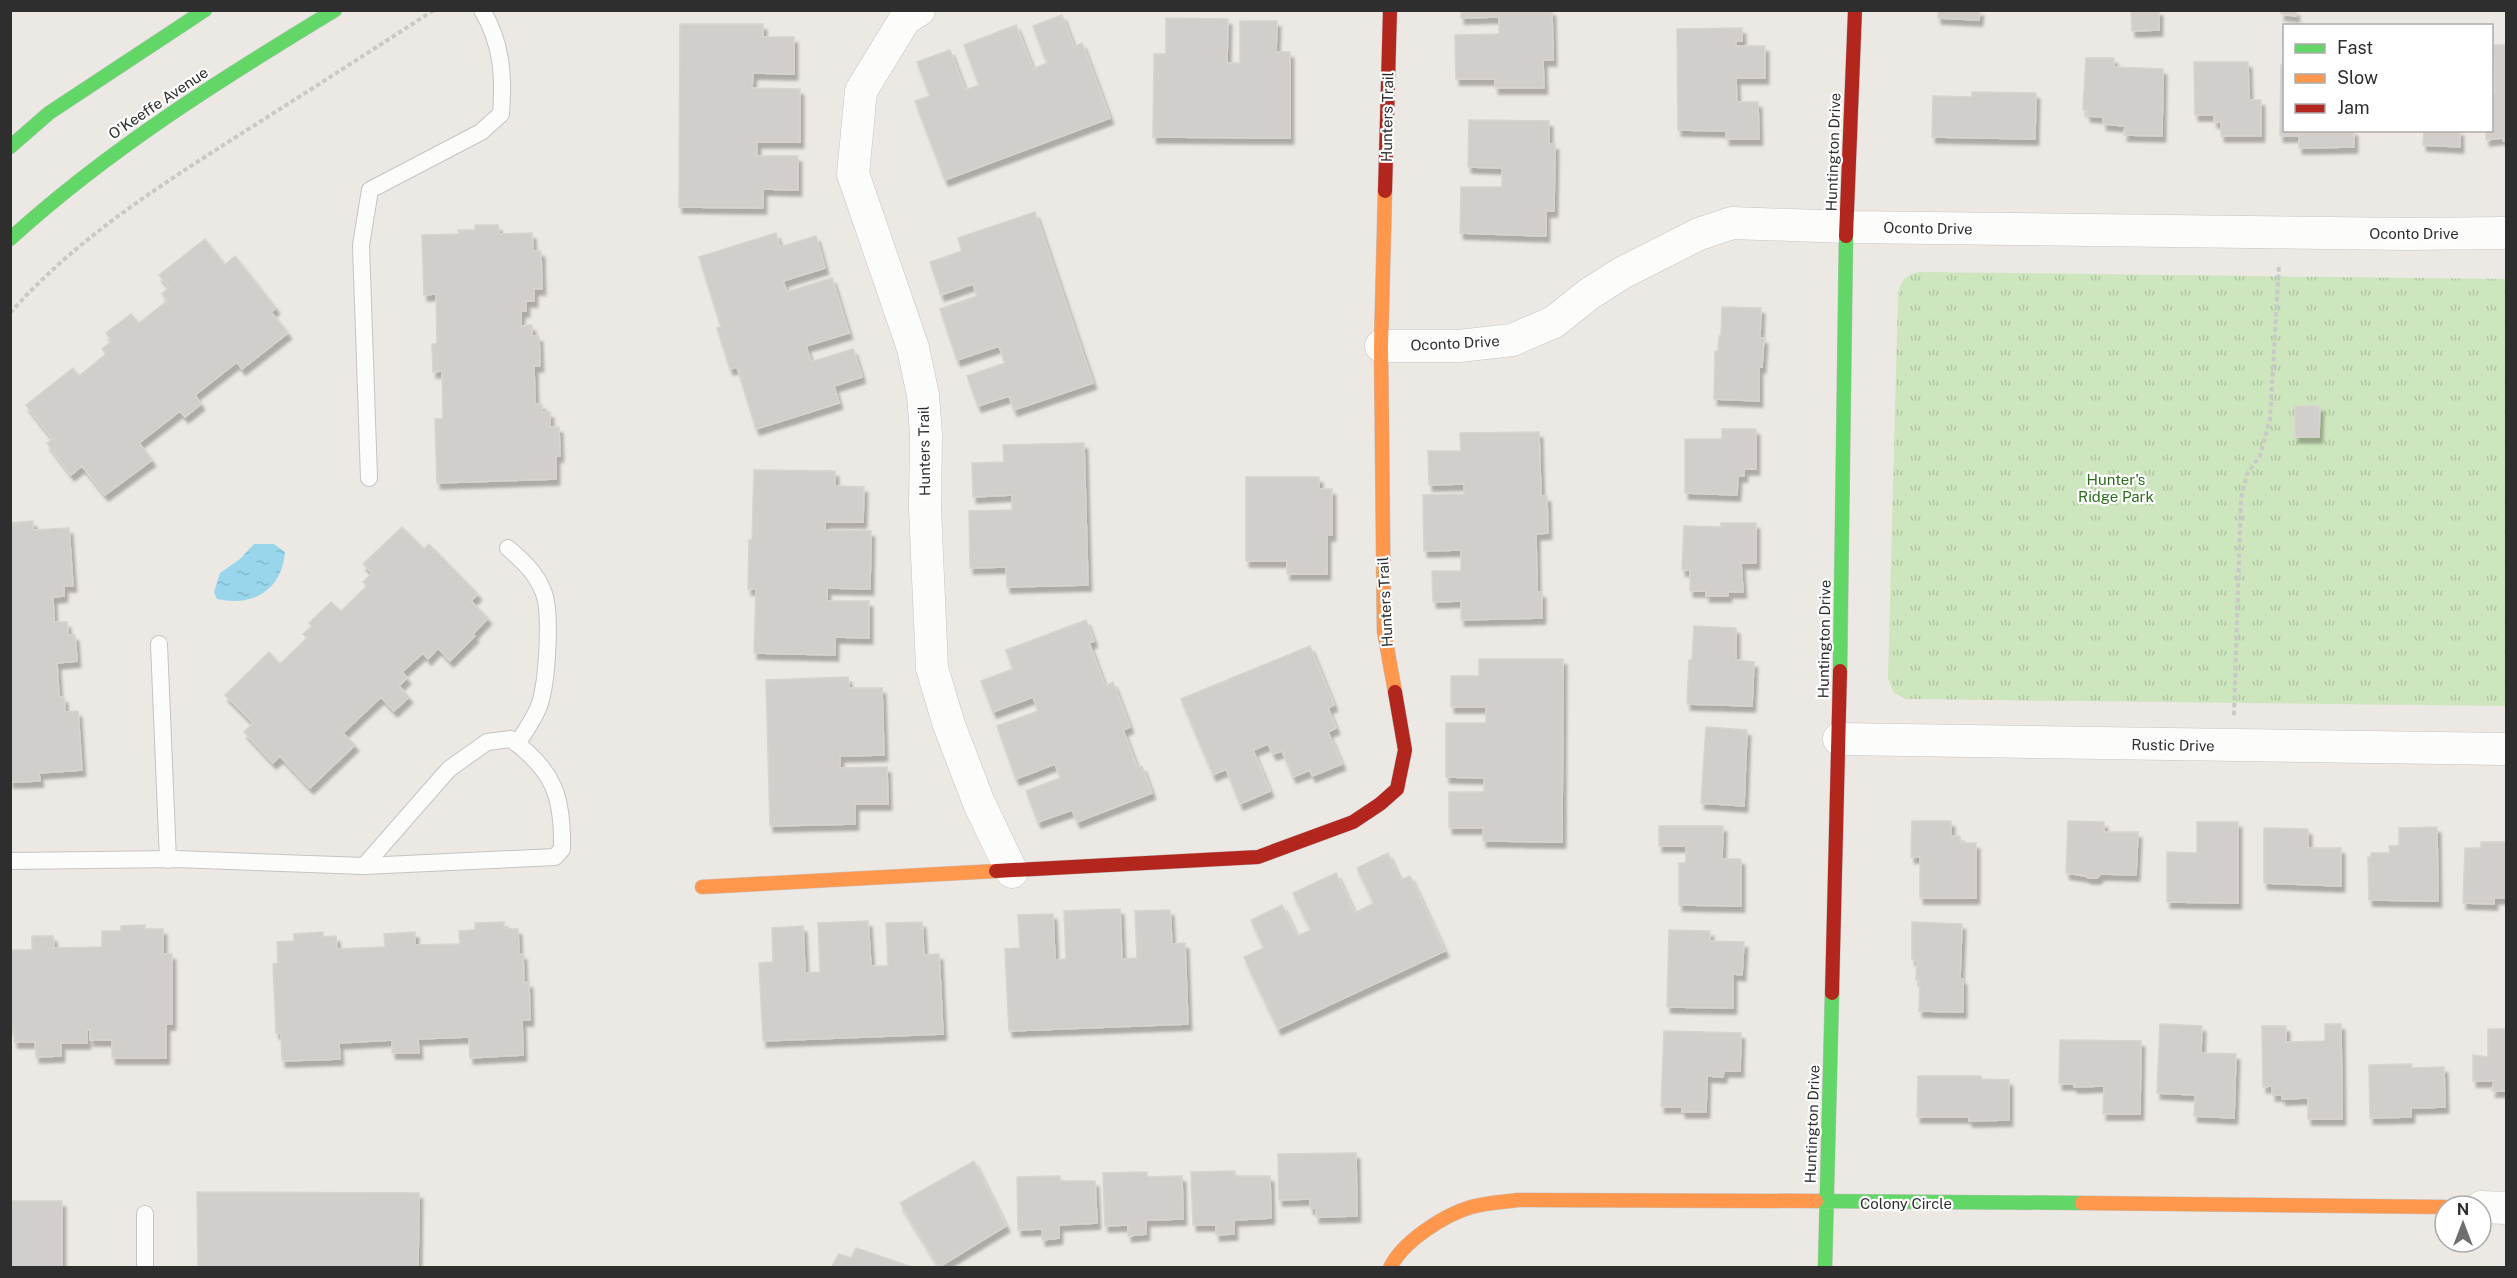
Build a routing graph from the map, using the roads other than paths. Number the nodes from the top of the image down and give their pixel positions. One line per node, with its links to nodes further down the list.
1 (205, 10): 7 (street)
2 (334, 10): 10 (street, O'Keeffe Avenue)
3 (482, 10): 12 (lane)
4 (919, 10): 21 (street, Hunters Trail)
5 (1390, 10): 11 (street, Hunters Trail)
6 (1855, 10): 8 (street, Huntington Drive)
7 (10, 147)
8 (1847, 227): 9 (street, Oconto Drive); 11 (street, Oconto Drive); 15 (street, Huntington Drive)
9 (2506, 233)
10 (10, 238)
11 (1381, 346): 21 (street, Hunters Trail)
12 (369, 478)
13 (508, 548): 16 (lane)
14 (159, 644): 18 (lane)
15 (1839, 739): 17 (street, Rustic Drive); 23 (street, Huntington Drive)
16 (517, 744): 20 (lane); 20 (lane)
17 (2506, 748)
18 (168, 860): 19 (lane); 20 (lane)
19 (10, 861)
20 (364, 866)
21 (1012, 872): 22 (street, Hunters Trail)
22 (702, 887)
23 (1826, 1202): 24 (street, Colony Circle); 27 (street, Colony Circle); 28 (street, Huntington Drive)
24 (2433, 1207)
25 (144, 1214): 26 (lane)
26 (145, 1268)
27 (1390, 1268)
28 (1825, 1268)

